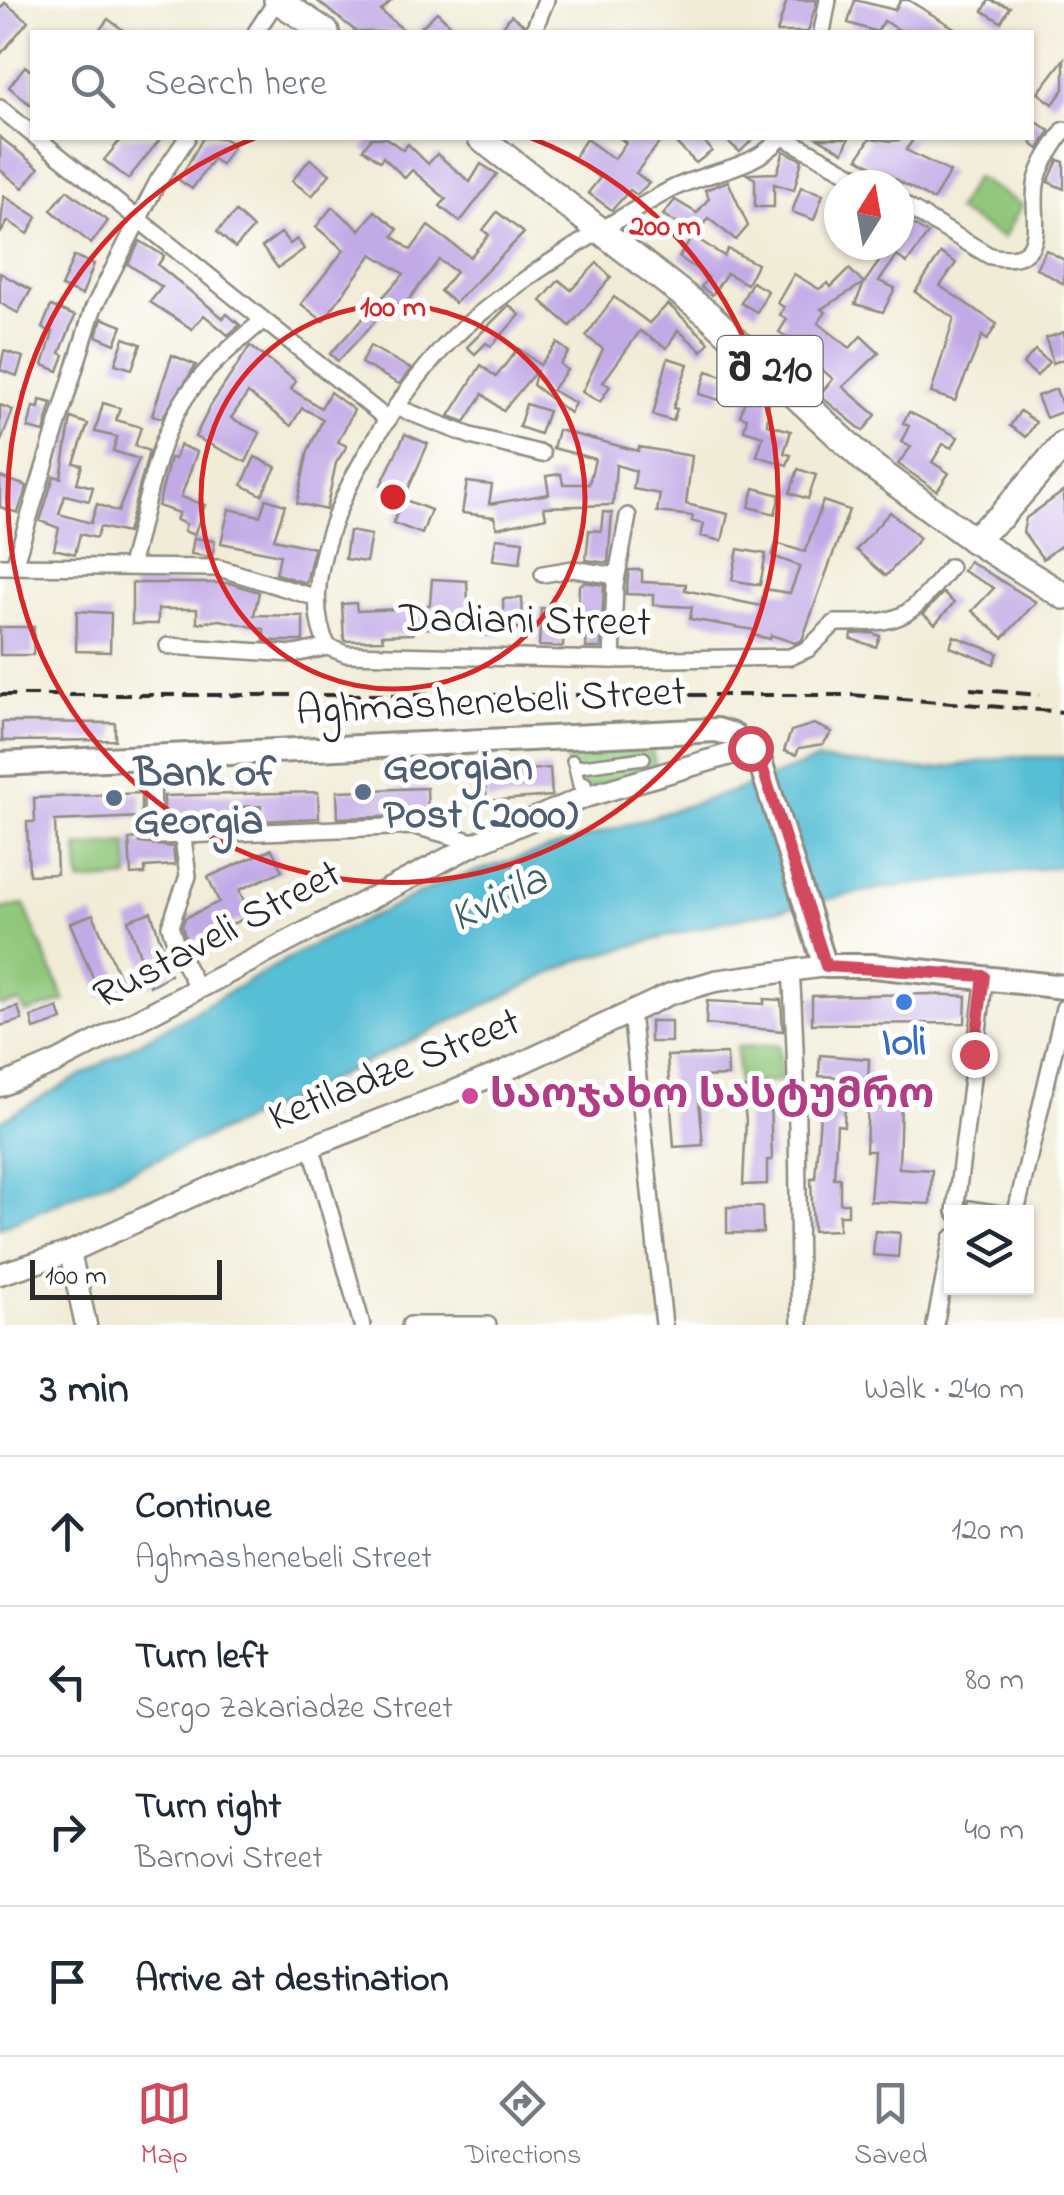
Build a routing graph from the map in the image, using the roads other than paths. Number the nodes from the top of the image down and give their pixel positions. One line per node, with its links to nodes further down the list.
1 (277, 0): 4 (street); 5 (main road)
2 (546, 0): 6 (street)
3 (828, 0): 7 (street)
4 (257, 30)
5 (323, 30)
6 (534, 30)
7 (822, 30)
8 (0, 108): 10 (street)
9 (1064, 130): 17 (street)
10 (30, 133)
11 (39, 140): 18 (street)
12 (186, 140): 18 (street)
13 (485, 140): 19 (main road, შ 210)
14 (781, 140): 19 (street)
15 (787, 140): 16 (street)
16 (843, 170)
17 (914, 211)
18 (137, 220): 20 (street); 26 (street)
19 (605, 232): 21 (street); 25 (main road, შ 210)
20 (262, 321): 21 (street); 27 (street)
21 (392, 414): 23 (street); 31 (street)
22 (1064, 444): 25 (main road)
23 (542, 454)
24 (628, 516): 30 (street)
25 (972, 539): 32 (main road, შ 210)
26 (7, 566): 27 (street)
27 (130, 566): 31 (street)
28 (950, 566): 35 (street, Dadiani Street)
29 (543, 574): 30 (street)
30 (616, 576): 35 (street)
31 (314, 596): 34 (street)
32 (1064, 596)
33 (168, 646): 34 (street, Dadiani Street)
34 (328, 647): 35 (street, Dadiani Street)
35 (612, 660)
36 (755, 754): 37 (main road, Aghmashenebeli Street); 44 (street, Rustaveli Street); 45 (main road)
37 (153, 757): 40 (main road, Aghmashenebeli Street); 43 (street)
38 (644, 758): 39 (street)
39 (606, 760): 41 (street); 42 (street)
40 (0, 764)
41 (611, 781)
42 (586, 789)
43 (182, 838): 44 (street); 49 (street)
44 (477, 842): 49 (street, Rustaveli Street)
45 (826, 966): 46 (street, Ketiladze Street); 47 (main road)
46 (791, 970): 51 (street, Ketiladze Street); 64 (street)
47 (984, 976): 48 (main road); 54 (street)
48 (1064, 987)
49 (199, 990): 52 (street, Rustaveli Street)
50 (1064, 1008): 55 (street)
51 (630, 1012): 53 (street, Ketiladze Street); 63 (street)
52 (0, 1086)
53 (310, 1146): 56 (street, Ketiladze Street); 60 (street)
54 (956, 1205)
55 (1018, 1205)
56 (70, 1252): 57 (street, Ketiladze Street); 59 (street)
57 (0, 1274)
58 (944, 1279): 65 (street)
59 (86, 1325)
60 (362, 1325)
61 (410, 1325): 62 (street)
62 (488, 1325)
63 (664, 1325)
64 (800, 1325)
65 (935, 1325)

